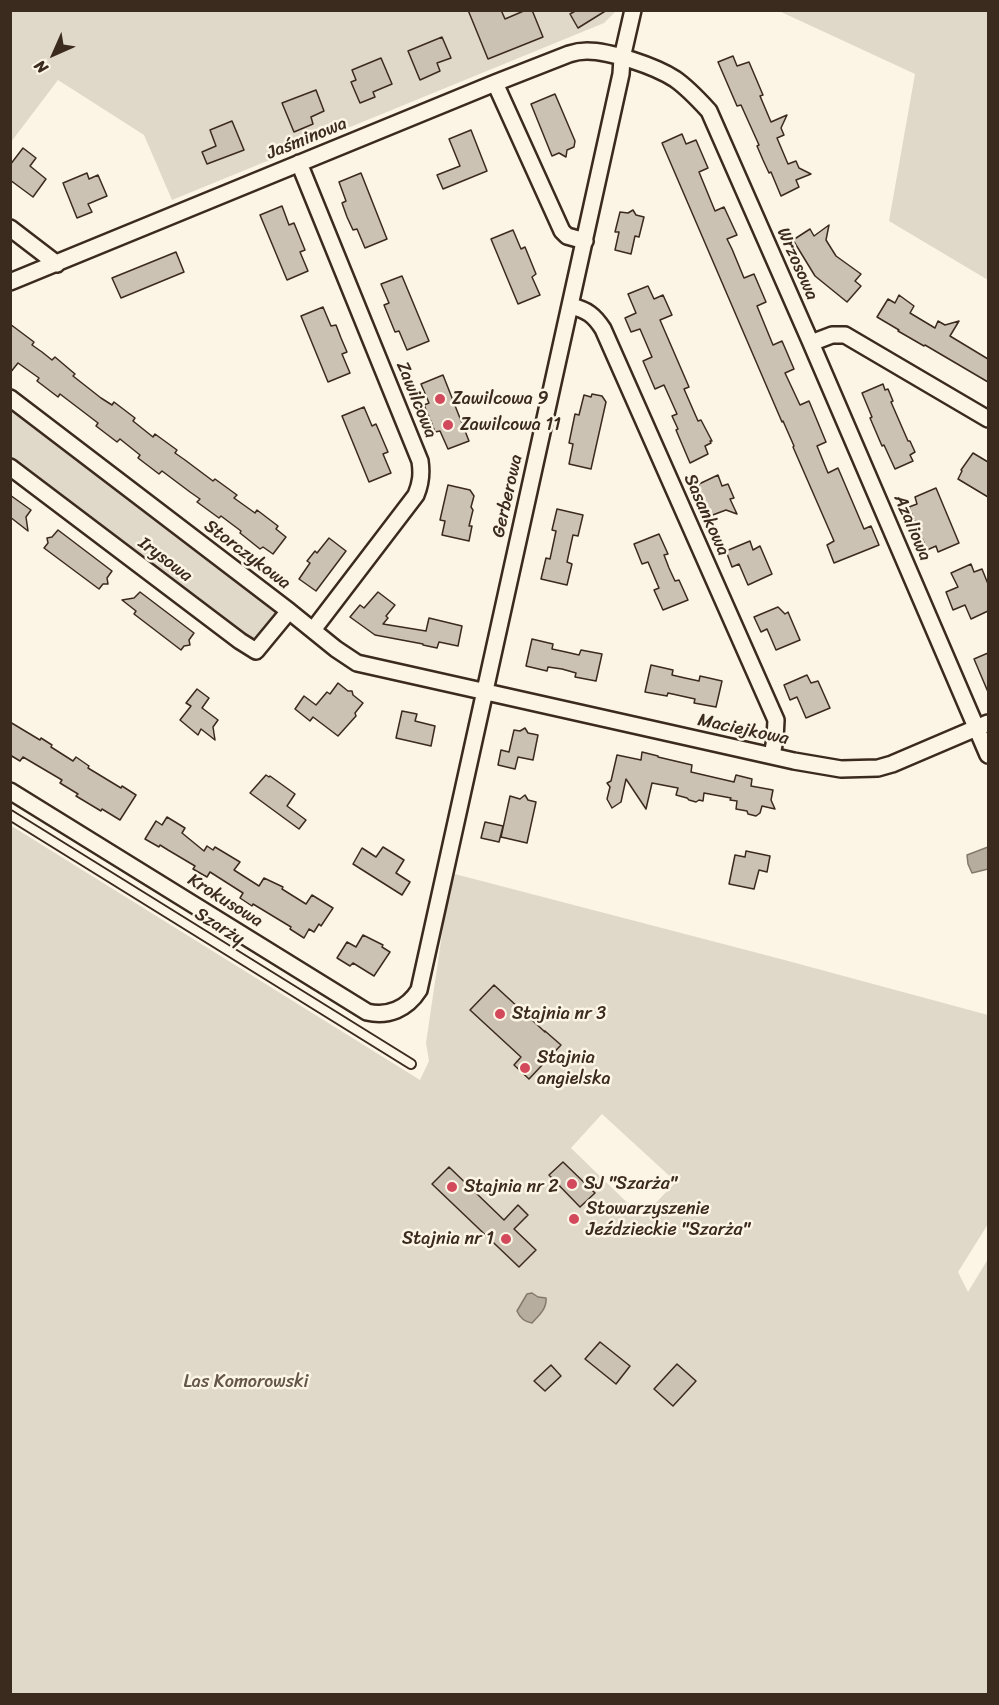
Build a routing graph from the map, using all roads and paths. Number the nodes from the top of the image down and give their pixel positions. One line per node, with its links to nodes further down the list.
1 (633, 10): 2 (street, Gerberowa)
2 (622, 58): 3 (street, Jaśminowa); 6 (street, Gerberowa); 10 (street, Wrzosowa)
3 (495, 83): 4 (street, Jaśminowa); 6 (street)
4 (298, 164): 7 (street, Jaśminowa); 15 (street, Zawilcowa)
5 (10, 228): 7 (street)
6 (585, 241): 9 (street, Gerberowa)
7 (57, 264): 8 (street, Jaśminowa)
8 (10, 282)
9 (571, 306): 16 (street, Gerberowa); 19 (street, Sasankowa)
10 (811, 343): 12 (street); 17 (street, Azaliowa)
11 (10, 399): 14 (street, Storczykowa)
12 (988, 419)
13 (10, 467): 14 (street, Irysowa)
14 (289, 611): 15 (street, Storczykowa)
15 (313, 630): 16 (street, Storczykowa)
16 (484, 692): 19 (street, Maciejkowa); 22 (street, Gerberowa)
17 (983, 726): 18 (street, Azaliowa); 19 (street, Maciejkowa)
18 (988, 755)
19 (772, 756)
20 (10, 791): 22 (street, Krokusowa)
21 (10, 815): 23 (lane, Szarży)
22 (419, 990)
23 (411, 1064)

